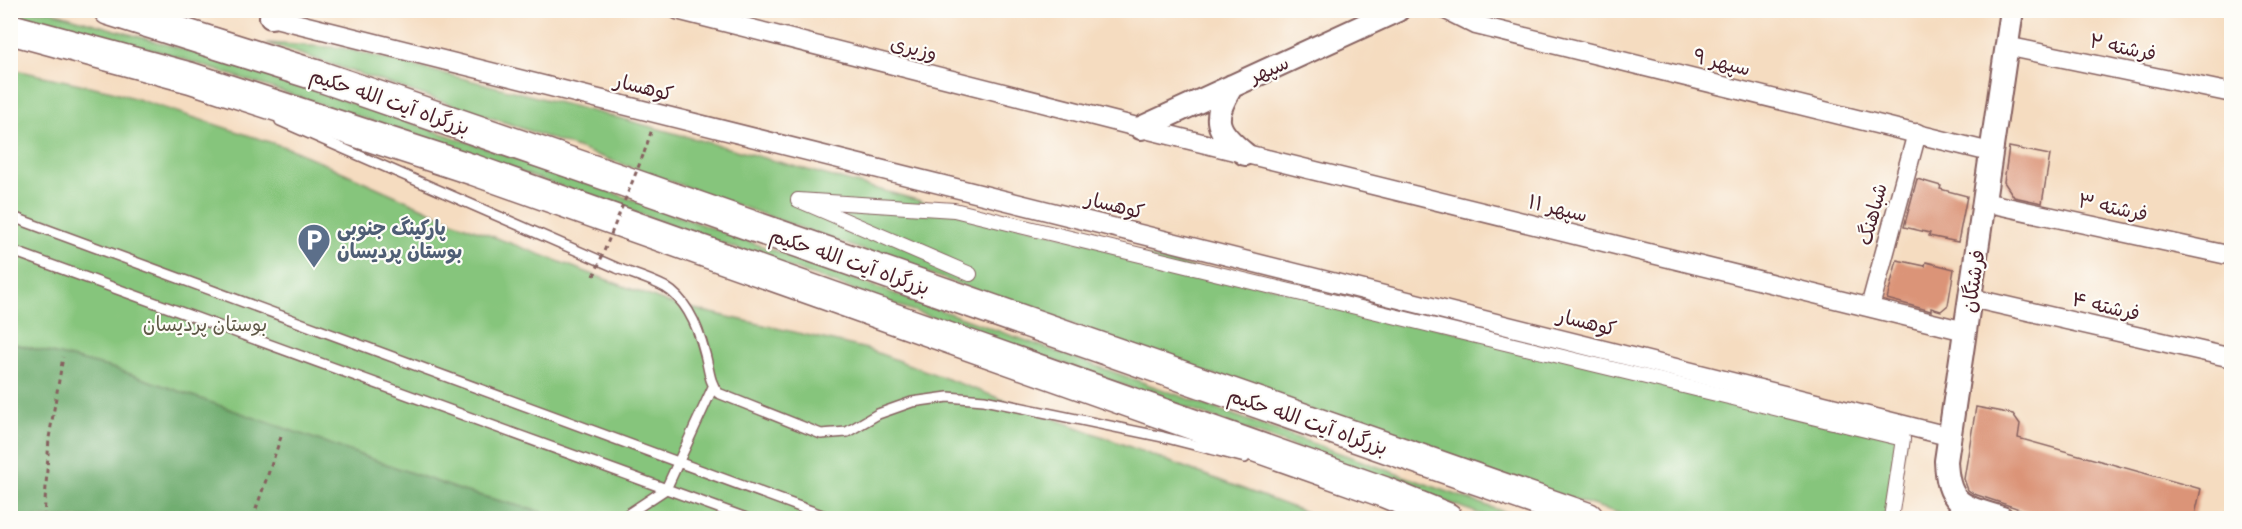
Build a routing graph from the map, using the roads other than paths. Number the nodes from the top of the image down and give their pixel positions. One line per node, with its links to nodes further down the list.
1 (109, 10): 38 (highway, بزرگراه آیت الله حکیم)
2 (677, 10): 14 (street, وزیری)
3 (1398, 10): 10 (street, سپهر)
4 (1446, 10): 15 (street, سپهر ۹)
5 (2012, 10): 8 (street, فرشتگان)
6 (272, 14): 28 (street, کوهسار)
7 (10, 29): 9 (highway, بزرگراه آیت الله حکیم)
8 (2006, 46): 11 (street, فرشته ۲); 16 (street, فرشتگان)
9 (191, 78): 12 (lane); 33 (highway, بزرگراه آیت الله حکیم)
10 (1232, 86): 14 (street, سپهر); 17 (street)
11 (2232, 93)
12 (261, 112)
13 (271, 117): 27 (lane)
14 (1141, 128): 17 (street, سپهر ۱۱)
15 (1917, 133): 16 (street, سپهر ۹); 24 (street, شباهنگ)
16 (1990, 152): 18 (street, فرشتگان)
17 (1245, 154): 24 (street, سپهر ۱۱)
18 (1984, 202): 21 (street, فرشته ۳); 23 (street, فرشتگان)
19 (10, 216): 30 (lane)
20 (10, 250): 32 (lane)
21 (2232, 256)
22 (970, 274): 39 (street)
23 (1971, 298): 25 (street, فرشتگان); 26 (street, فرشته ۴)
24 (1870, 308): 25 (street, سپهر ۱۱)
25 (1965, 331): 28 (street, فرشتگان)
26 (2232, 358)
27 (713, 387): 29 (lane); 30 (lane)
28 (1948, 436): 40 (street, فرشتگان)
29 (1256, 460)
30 (678, 463): 32 (lane); 36 (lane)
31 (1280, 466): 33 (lane)
32 (666, 489): 34 (lane); 35 (lane)
33 (1384, 492): 37 (highway, بزرگراه آیت الله حکیم)
34 (622, 519)
35 (746, 519)
36 (830, 519)
37 (1447, 519)
38 (1588, 519)
39 (1891, 519)
40 (2002, 519)

